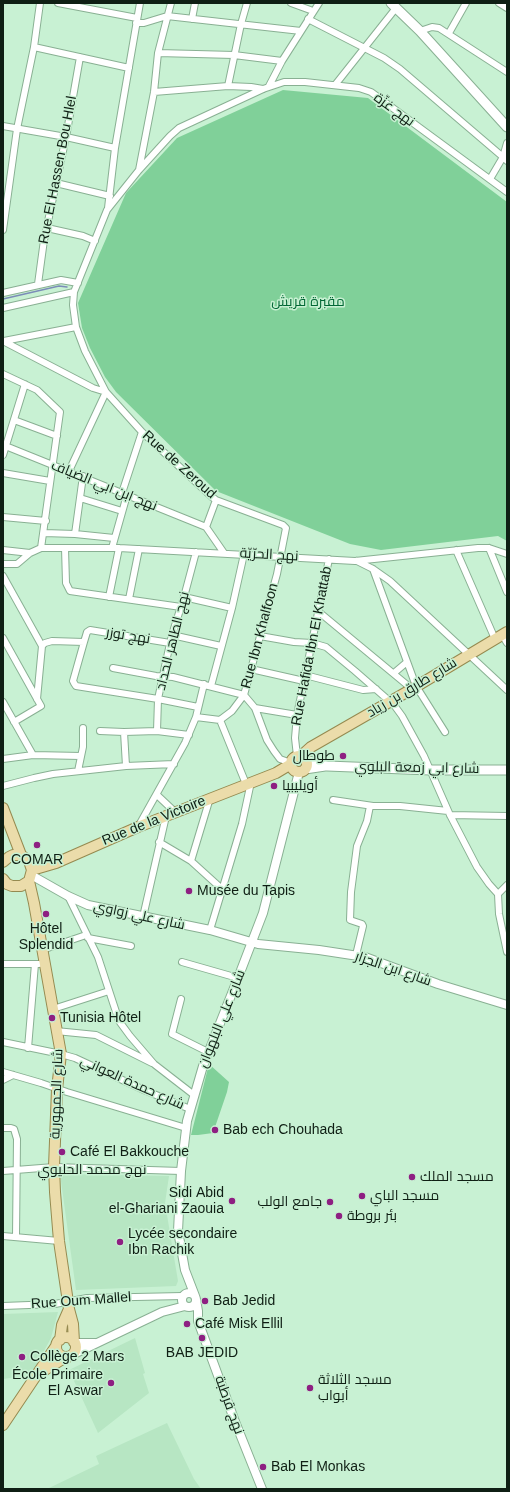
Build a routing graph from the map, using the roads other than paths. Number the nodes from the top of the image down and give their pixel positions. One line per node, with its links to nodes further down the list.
1 (40, 3): 24 (street)
2 (58, 3): 14 (street)
3 (96, 3): 14 (street)
4 (140, 3): 19 (street)
5 (170, 3): 16 (street)
6 (195, 3): 17 (street)
7 (247, 3): 20 (street)
8 (291, 3): 15 (street)
9 (319, 3): 15 (street)
10 (466, 3): 23 (street)
11 (499, 3): 13 (street)
12 (393, 5): 22 (main road); 25 (street)
13 (507, 8)
14 (95, 10): 19 (street)
15 (313, 11): 18 (street)
16 (167, 16): 17 (street); 19 (street); 26 (street)
17 (192, 19): 20 (street)
18 (308, 19): 21 (street); 25 (street)
19 (136, 21): 30 (street)
20 (241, 24): 21 (street); 27 (street)
21 (301, 31): 29 (street)
22 (420, 31): 23 (street); 38 (main road)
23 (449, 33): 31 (street)
24 (34, 47): 28 (street); 39 (street)
25 (364, 48): 32 (street); 43 (street)
26 (158, 53): 27 (street); 36 (street)
27 (234, 55): 29 (street); 33 (street)
28 (80, 57): 30 (street); 40 (street, Rue El Hassen Bou Hlel)
29 (282, 61): 34 (street)
30 (129, 68): 42 (street)
31 (507, 72)
32 (335, 85): 34 (street, نهج غزّة); 45 (street, نهج غزّة)
33 (228, 86): 35 (street); 36 (street)
34 (269, 86): 35 (street, نهج غزّة)
35 (263, 89): 44 (street, نهج غزّة)
36 (154, 92): 44 (street)
37 (3, 126): 39 (street)
38 (507, 127)
39 (17, 128): 40 (street); 51 (street)
40 (66, 137): 42 (street); 46 (street, Rue El Hassen Bou Hlel)
41 (507, 143): 43 (street)
42 (115, 148): 48 (street)
43 (505, 159): 45 (street)
44 (139, 170): 49 (street, نهج غزّة)
45 (490, 179): 47 (street, نهج غزّة)
46 (56, 183): 48 (street); 50 (street, Rue El Hassen Bou Hlel)
47 (507, 192)
48 (110, 196): 49 (street)
49 (107, 210): 52 (street)
50 (47, 228): 52 (street); 54 (street, Rue El Hassen Bou Hlel)
51 (3, 230)
52 (95, 241): 53 (street)
53 (78, 283): 54 (street); 55 (street)
54 (38, 284): 56 (street)
55 (74, 292): 57 (street); 58 (street)
56 (3, 293)
57 (3, 308)
58 (76, 327): 59 (street); 62 (street)
59 (4, 341): 62 (street)
60 (3, 374): 61 (street)
61 (25, 384): 63 (street); 65 (street)
62 (106, 392): 64 (street, Rue de Zeroud); 69 (street)
63 (14, 420): 65 (street); 66 (street)
64 (142, 432): 73 (street); 75 (street, Rue de Zeroud)
65 (57, 436): 68 (street)
66 (5, 445): 67 (street); 68 (street, نهج ابن ابي الضياف)
67 (3, 455)
68 (53, 465): 69 (street, نهج ابن ابي الضياف); 72 (street)
69 (69, 471): 71 (street, نهج ابن ابي الضياف)
70 (3, 473): 72 (street)
71 (83, 476): 73 (street, نهج ابن ابي الضياف); 74 (street)
72 (50, 481): 78 (street)
73 (125, 494): 76 (street); 79 (street, نهج ابن ابي الضياف)
74 (80, 498): 76 (street); 82 (street)
75 (216, 500): 79 (street); 80 (street, Rue de Zeroud)
76 (122, 511): 83 (street)
77 (3, 517): 78 (street)
78 (46, 521): 81 (street)
79 (206, 527): 94 (street)
80 (285, 530): 97 (street, Rue Ibn Khalfoon)
81 (44, 533): 82 (street); 84 (street)
82 (75, 534): 83 (street)
83 (114, 538): 86 (street)
84 (41, 548): 85 (street, نهج الحرّيّة); 93 (street, نهج الحرّيّة)
85 (65, 548): 86 (street, نهج الحرّيّة); 104 (street)
86 (112, 548): 87 (street, نهج الحرّيّة)
87 (119, 548): 89 (street, نهج الحرّيّة); 104 (street)
88 (489, 548): 91 (street, نهج الحرّيّة); 96 (street, نهج الحرّيّة); 103 (street)
89 (139, 549): 92 (street, نهج الحرّيّة); 106 (street)
90 (3, 550): 93 (street)
91 (456, 550): 99 (street, نهج الحرّيّة); 112 (street)
92 (196, 552): 94 (street, نهج الحرّيّة); 105 (street, نهج الطاهر الحداد)
93 (30, 553): 100 (street, نهج الحرّيّة)
94 (224, 553): 95 (street, نهج الحرّيّة)
95 (244, 554): 97 (street, نهج الحرّيّة); 108 (street)
96 (507, 554)
97 (280, 556): 98 (street, نهج الحرّيّة); 111 (street, Rue Ibn Khalfoon)
98 (329, 559): 99 (street, نهج الحرّيّة); 109 (street, Rue Hafida Ibn El Khattab)
99 (355, 561): 101 (street)
100 (3, 564)
101 (373, 569): 119 (street); 120 (street)
102 (3, 576): 117 (street)
103 (507, 592)
104 (109, 597): 106 (street)
105 (184, 597): 107 (street, نهج الطاهر الحداد); 108 (street)
106 (129, 599): 107 (street)
107 (182, 607): 110 (street, نهج الطاهر الحداد)
108 (232, 608): 118 (street)
109 (319, 612): 116 (street, Rue Hafida Ibn El Khattab); 123 (street)
110 (172, 635): 115 (street, نهج الطاهر الحداد); 118 (street)
111 (260, 636): 116 (street); 122 (street, Rue Ibn Khalfoon)
112 (503, 637): 119 (main road, شارع طارق بن زياد)
113 (3, 639): 132 (street)
114 (84, 642): 115 (street, نهج توزر); 117 (street); 133 (street)
115 (170, 643): 124 (street, نهج الطاهر الحداد)
116 (312, 643): 125 (street, Rue Hafida Ibn El Khattab); 129 (street)
117 (42, 646): 132 (street)
118 (221, 646): 127 (street)
119 (470, 654): 128 (main road, شارع طارق بن زياد); 130 (street)
120 (407, 662): 123 (street); 128 (street)
121 (113, 668): 124 (street)
122 (251, 669): 125 (street); 131 (street, Rue Ibn Khalfoon)
123 (394, 673): 128 (street)
124 (163, 676): 126 (street); 133 (street, نهج الطاهر الحداد)
125 (304, 678): 129 (street); 138 (street, Rue Hafida Ibn El Khattab)
126 (204, 684): 127 (street); 136 (street)
127 (211, 686): 131 (street)
128 (414, 688): 134 (main road, شارع طارق بن زياد); 146 (street)
129 (376, 689): 134 (street)
130 (507, 690)
131 (244, 695): 137 (street); 140 (street)
132 (37, 698): 141 (street)
133 (158, 698): 136 (street); 144 (street, نهج الطاهر الحداد)
134 (390, 701): 151 (main road, شارع طارق بن زياد); 154 (street)
135 (3, 702): 141 (street)
136 (198, 707): 139 (street)
137 (255, 708): 138 (street); 151 (street)
138 (297, 715): 151 (street, Rue Hafida Ibn El Khattab)
139 (196, 718): 140 (street); 147 (street)
140 (220, 720): 157 (street)
141 (14, 722): 148 (street)
142 (83, 728): 149 (street)
143 (100, 731): 145 (street)
144 (157, 731): 145 (street); 147 (street)
145 (124, 732): 153 (street)
146 (444, 732)
147 (189, 735): 152 (street)
148 (32, 755): 149 (street); 150 (street)
149 (81, 756): 156 (street)
150 (3, 759)
151 (299, 763): 154 (main road, شارع ابي زمعة البلوي); 157 (main road, Rue de la Victoire); 183 (street, شارع علي البلهوان)
152 (174, 764): 153 (street); 159 (street)
153 (126, 766): 156 (street)
154 (430, 770): 155 (main road, شارع ابي زمعة البلوي); 164 (street)
155 (507, 770)
156 (78, 771): 158 (street)
157 (249, 783): 160 (main road, Rue de la Victoire); 176 (street)
158 (3, 786)
159 (157, 794): 165 (street); 168 (street)
160 (210, 798): 165 (main road, Rue de la Victoire); 172 (street)
161 (333, 800): 162 (street)
162 (370, 806): 164 (street); 187 (street)
163 (3, 808): 170 (main road)
164 (449, 813): 166 (street); 177 (street)
165 (170, 814): 168 (main road, Rue de la Victoire); 169 (street)
166 (507, 816)
167 (3, 823): 171 (main road)
168 (138, 827): 173 (main road, Rue de la Victoire)
169 (159, 842): 172 (street); 180 (street)
170 (21, 855): 171 (main road); 173 (main road)
171 (6, 859)
172 (191, 861): 176 (street)
173 (31, 875): 174 (main road, Rue de la Victoire); 179 (street, شارع علي زواوي); 185 (main road, شارع الجمهورية)
174 (3, 880)
175 (507, 885): 177 (street)
176 (223, 890): 181 (street)
177 (498, 894): 178 (street); 186 (street)
178 (507, 894)
179 (68, 896): 180 (street, شارع علي زواوي); 182 (street)
180 (143, 916): 181 (street, شارع علي زواوي)
181 (210, 930): 183 (street, شارع علي زواوي)
182 (87, 936): 184 (street); 185 (street); 192 (street)
183 (252, 942): 187 (street, شارع ابن الجزار); 191 (street, شارع علي البلهوان)
184 (131, 946)
185 (42, 950): 190 (main road, شارع الجمهورية)
186 (507, 952)
187 (356, 955): 194 (street, شارع ابن الجزار)
188 (182, 962): 191 (street)
189 (3, 964): 190 (street)
190 (39, 964): 195 (main road, شارع الجمهورية); 198 (street)
191 (238, 978): 199 (street, شارع علي البلهوان)
192 (109, 991): 195 (street); 201 (street)
193 (181, 998): 199 (street)
194 (507, 1005)
195 (52, 1009): 196 (main road, شارع الجمهورية)
196 (56, 1031): 200 (main road, شارع الجمهورية); 201 (street)
197 (3, 1042): 198 (street, شارع حمدة العواني)
198 (28, 1048): 200 (street, شارع حمدة العواني)
199 (208, 1052): 206 (street, شارع علي البلهوان)
200 (61, 1054): 205 (main road, شارع الجمهورية); 207 (street, شارع حمدة العواني)
201 (154, 1064): 206 (street)
202 (3, 1072): 203 (street)
203 (14, 1075): 204 (street); 205 (street)
204 (3, 1080)
205 (57, 1089): 209 (street); 210 (main road, شارع الجمهورية)
206 (194, 1095): 207 (street, شارع علي البلهوان)
207 (190, 1109): 209 (street, شارع علي البلهوان)
208 (3, 1128): 212 (street)
209 (186, 1128): 213 (street, شارع علي البلهوان)
210 (54, 1167): 212 (street, نهج محمد الحليوي); 213 (street, نهج محمد الحليوي); 216 (main road, شارع الجمهورية)
211 (3, 1171): 212 (street, نهج محمد الحليوي)
212 (16, 1171): 215 (street)
213 (181, 1171): 217 (street, شارع علي البلهوان)
214 (3, 1236): 215 (street)
215 (16, 1237): 216 (street)
216 (59, 1241): 220 (main road, شارع الجمهورية)
217 (185, 1270): 218 (street); 219 (street)
218 (196, 1298): 219 (street); 219 (street); 222 (street)
219 (184, 1301): 220 (street, Rue Oum Mallel); 222 (street); 224 (street)
220 (68, 1304): 221 (street, Rue Oum Mallel); 223 (main road, شارع الجمهورية); 225 (main road)
221 (3, 1306)
222 (198, 1321): 229 (street, نهج قرطبة)
223 (74, 1342): 224 (street); 225 (main road); 226 (main road)
224 (98, 1342): 226 (street)
225 (58, 1343): 226 (main road); 227 (main road)
226 (69, 1356): 227 (main road)
227 (38, 1374): 228 (main road)
228 (3, 1425)
229 (262, 1489)

